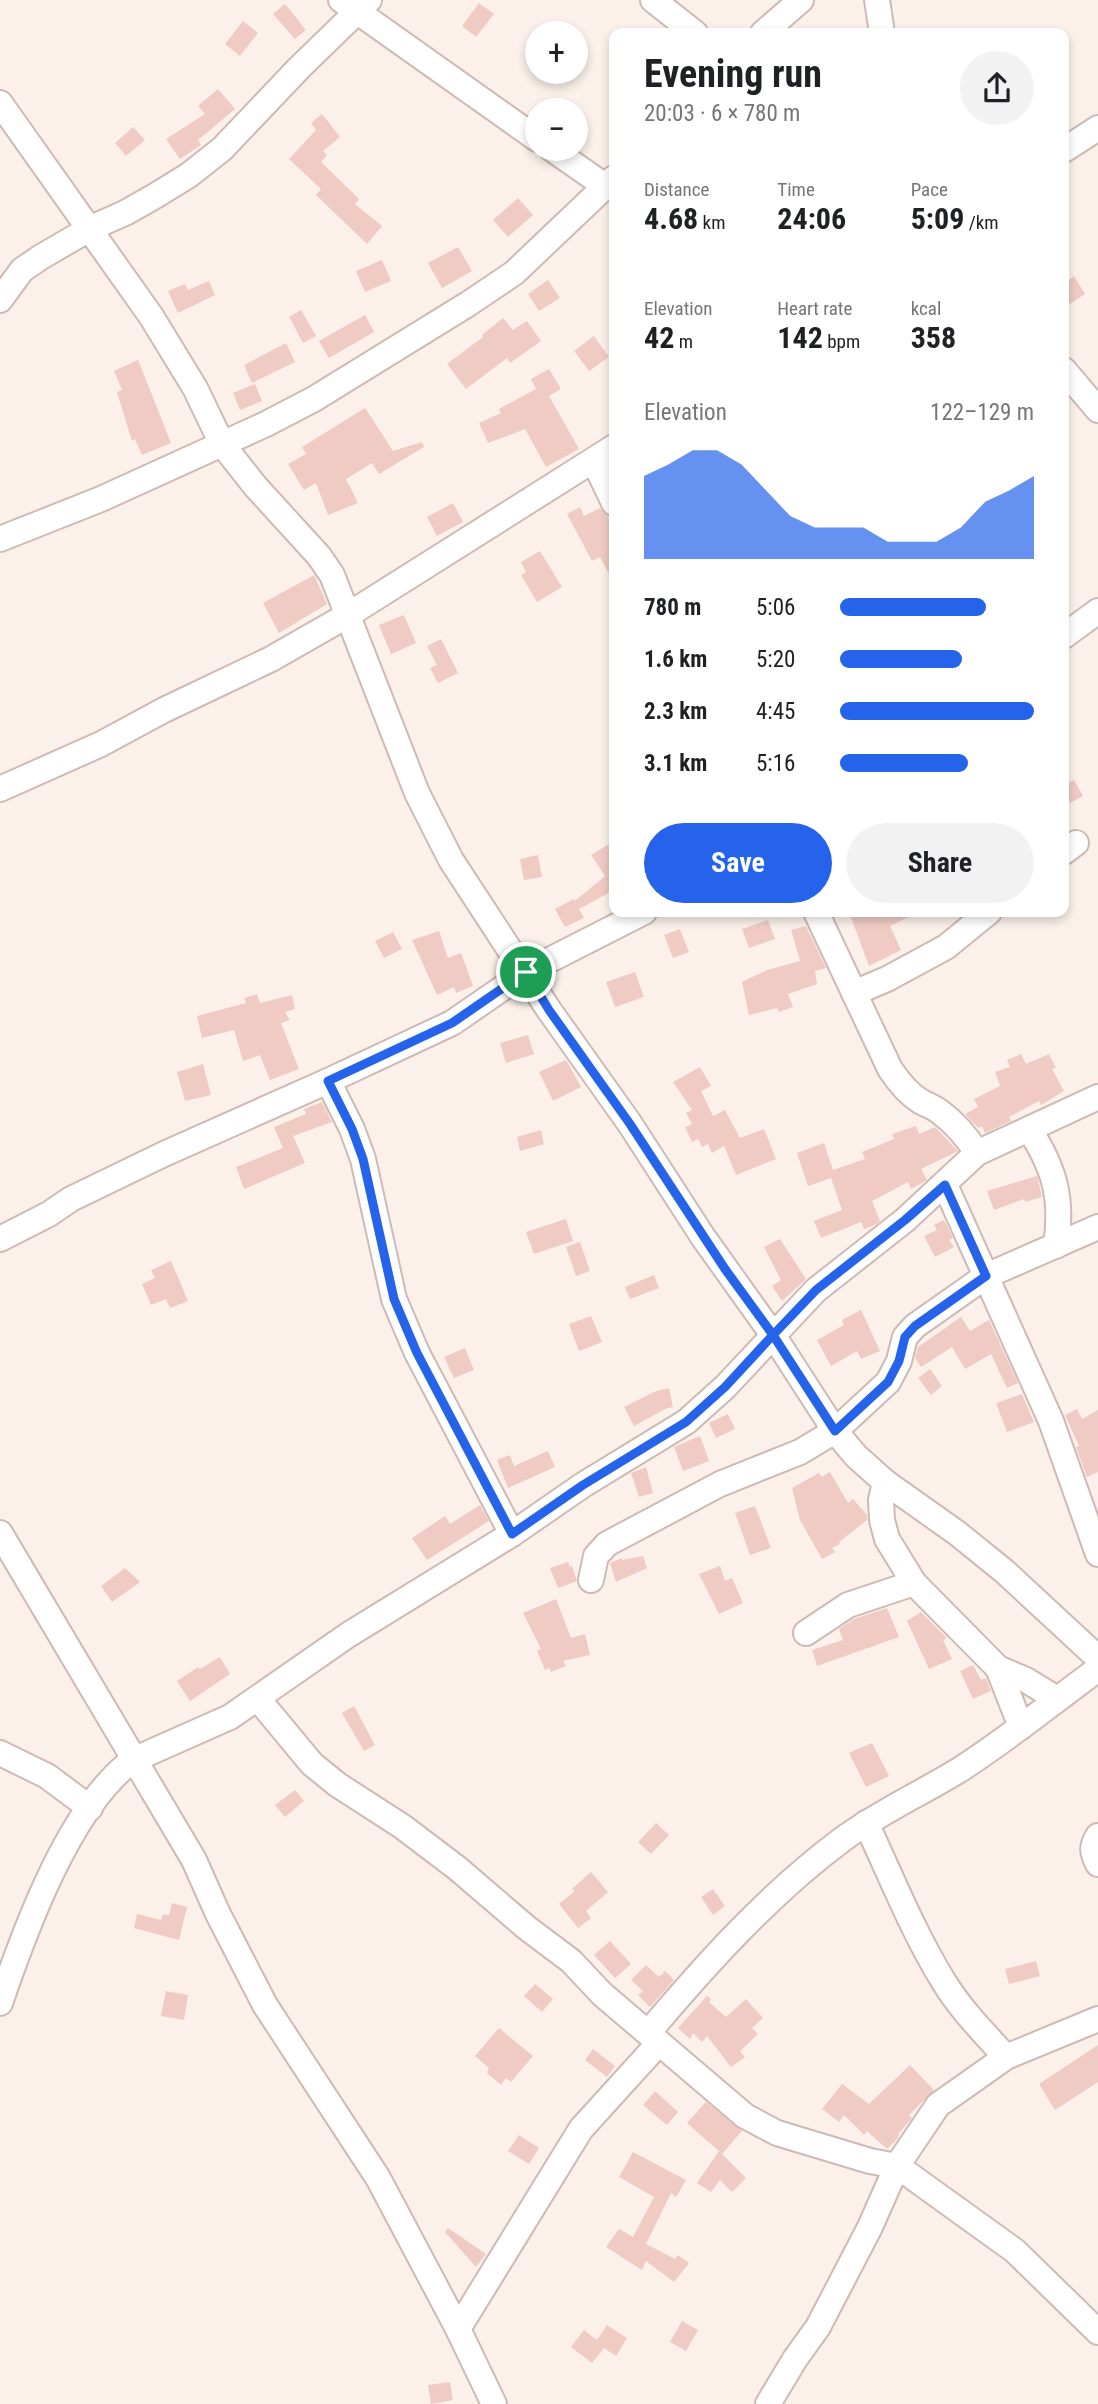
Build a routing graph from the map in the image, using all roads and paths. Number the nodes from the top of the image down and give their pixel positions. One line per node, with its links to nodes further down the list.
1 (653, 0): 5 (street)
2 (801, 0): 6 (street)
3 (877, 0): 7 (street)
4 (355, 4): 10 (street); 15 (street)
5 (689, 28)
6 (769, 28)
7 (881, 28)
8 (0, 103): 15 (street)
9 (1098, 128): 11 (street)
10 (525, 130)
11 (1069, 147)
12 (573, 161): 13 (street)
13 (609, 181)
14 (609, 183): 19 (street)
15 (91, 228): 16 (street); 19 (street)
16 (0, 300)
17 (1069, 376): 18 (street)
18 (1098, 410)
19 (222, 444): 22 (street); 24 (street)
20 (604, 454): 21 (street); 24 (street)
21 (609, 478)
22 (0, 539)
23 (1098, 611): 25 (street)
24 (348, 615): 26 (street); 30 (street)
25 (1069, 632)
26 (0, 789)
27 (634, 917): 30 (street)
28 (818, 917): 31 (street)
29 (983, 917): 31 (street)
30 (526, 972): 32 (street); 41 (street)
31 (854, 993): 35 (street)
32 (328, 1081): 38 (street); 45 (street)
33 (1098, 1097): 34 (street)
34 (1030, 1129): 35 (street); 39 (street)
35 (978, 1153): 36 (street)
36 (945, 1185): 40 (street); 41 (street)
37 (1098, 1227): 39 (street)
38 (0, 1239)
39 (1056, 1246): 40 (street)
40 (986, 1276): 42 (street); 46 (street)
41 (773, 1335): 42 (street); 45 (street)
42 (835, 1431): 43 (street); 47 (street)
43 (885, 1482): 48 (street); 50 (street)
44 (0, 1532): 57 (street)
45 (512, 1534): 53 (street)
46 (1098, 1554)
47 (592, 1580)
48 (914, 1583): 49 (street); 51 (street)
49 (806, 1633)
50 (1098, 1658)
51 (998, 1668): 54 (street); 55 (street)
52 (1098, 1669): 54 (street)
53 (258, 1699): 57 (street); 64 (street)
54 (1057, 1699): 55 (street)
55 (1021, 1727): 59 (street)
56 (0, 1753): 58 (street)
57 (133, 1760): 58 (street); 67 (street)
58 (90, 1808): 62 (street)
59 (866, 1823): 64 (street); 65 (street)
60 (1098, 1836): 61 (street)
61 (1098, 1864)
62 (0, 2003)
63 (1098, 2020): 65 (street)
64 (653, 2038): 66 (street); 67 (street)
65 (1006, 2057): 66 (street)
66 (897, 2166): 68 (street); 70 (street)
67 (458, 2329): 69 (street)
68 (1098, 2332)
69 (494, 2404)
70 (768, 2404)

